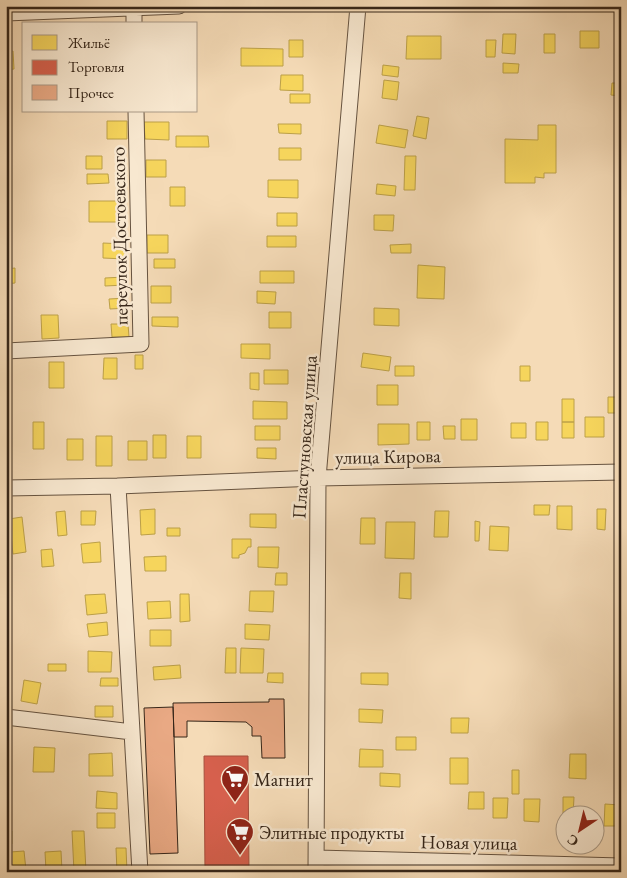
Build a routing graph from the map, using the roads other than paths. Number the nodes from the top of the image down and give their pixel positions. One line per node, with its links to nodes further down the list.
1 (179, 6): 3 (street)
2 (358, 6): 9 (street, Пластуновская улица)
3 (134, 7): 4 (street); 5 (street)
4 (6, 13)
5 (134, 22)
6 (136, 112): 7 (street, переулок Достоевского)
7 (6, 351)
8 (621, 472): 9 (street, улица Кирова)
9 (318, 478): 10 (street, улица Кирова); 14 (street, Пластуновская улица)
10 (118, 486): 11 (street, улица Кирова); 13 (street)
11 (6, 488)
12 (6, 717): 13 (street)
13 (132, 732): 16 (street)
14 (316, 865): 15 (street, Новая улица)
15 (621, 866)
16 (140, 872)

